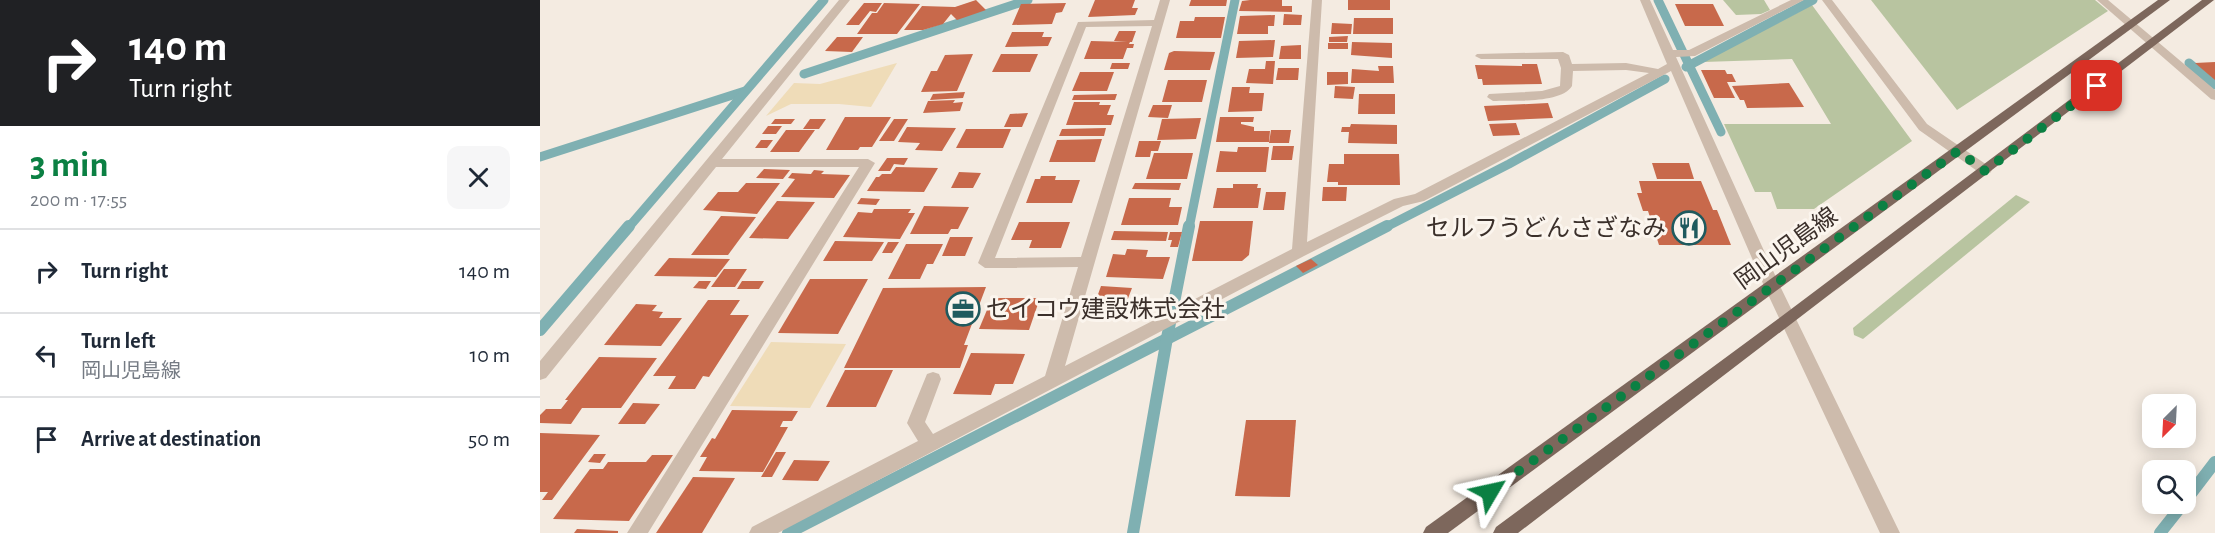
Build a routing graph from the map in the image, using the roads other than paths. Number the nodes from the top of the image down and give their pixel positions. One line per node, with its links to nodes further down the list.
1 (846, 0): 20 (street)
2 (1165, 0): 10 (street)
3 (1317, 0): 22 (street)
4 (1645, 0): 14 (street)
5 (1799, 0): 14 (street)
6 (1828, 0): 19 (street)
7 (2102, 0): 11 (street)
8 (2165, 0): 11 (main road, 岡山児島線)
9 (2209, 0): 12 (main road)
10 (1159, 23): 23 (street); 23 (street)
11 (2131, 25): 12 (street); 19 (main road, 岡山児島線)
12 (2152, 43): 17 (street); 21 (main road)
13 (1481, 56): 15 (street)
14 (1674, 57): 16 (street); 24 (street)
15 (1567, 68): 16 (street); 18 (street)
16 (1659, 73): 22 (street)
17 (2215, 96)
18 (1493, 97)
19 (1958, 151): 21 (street); 24 (main road, 岡山児島線)
20 (712, 163): 26 (street); 30 (street)
21 (1985, 171): 25 (main road)
22 (1299, 252): 28 (street)
23 (1088, 262): 28 (street)
24 (1772, 286): 25 (street); 32 (main road, 岡山児島線)
25 (1788, 320): 33 (main road); 34 (street)
26 (540, 373)
27 (933, 379): 29 (street)
28 (1052, 381): 29 (street)
29 (930, 445): 31 (street)
30 (637, 533)
31 (759, 533)
32 (1433, 533)
33 (1503, 533)
34 (1890, 533)

